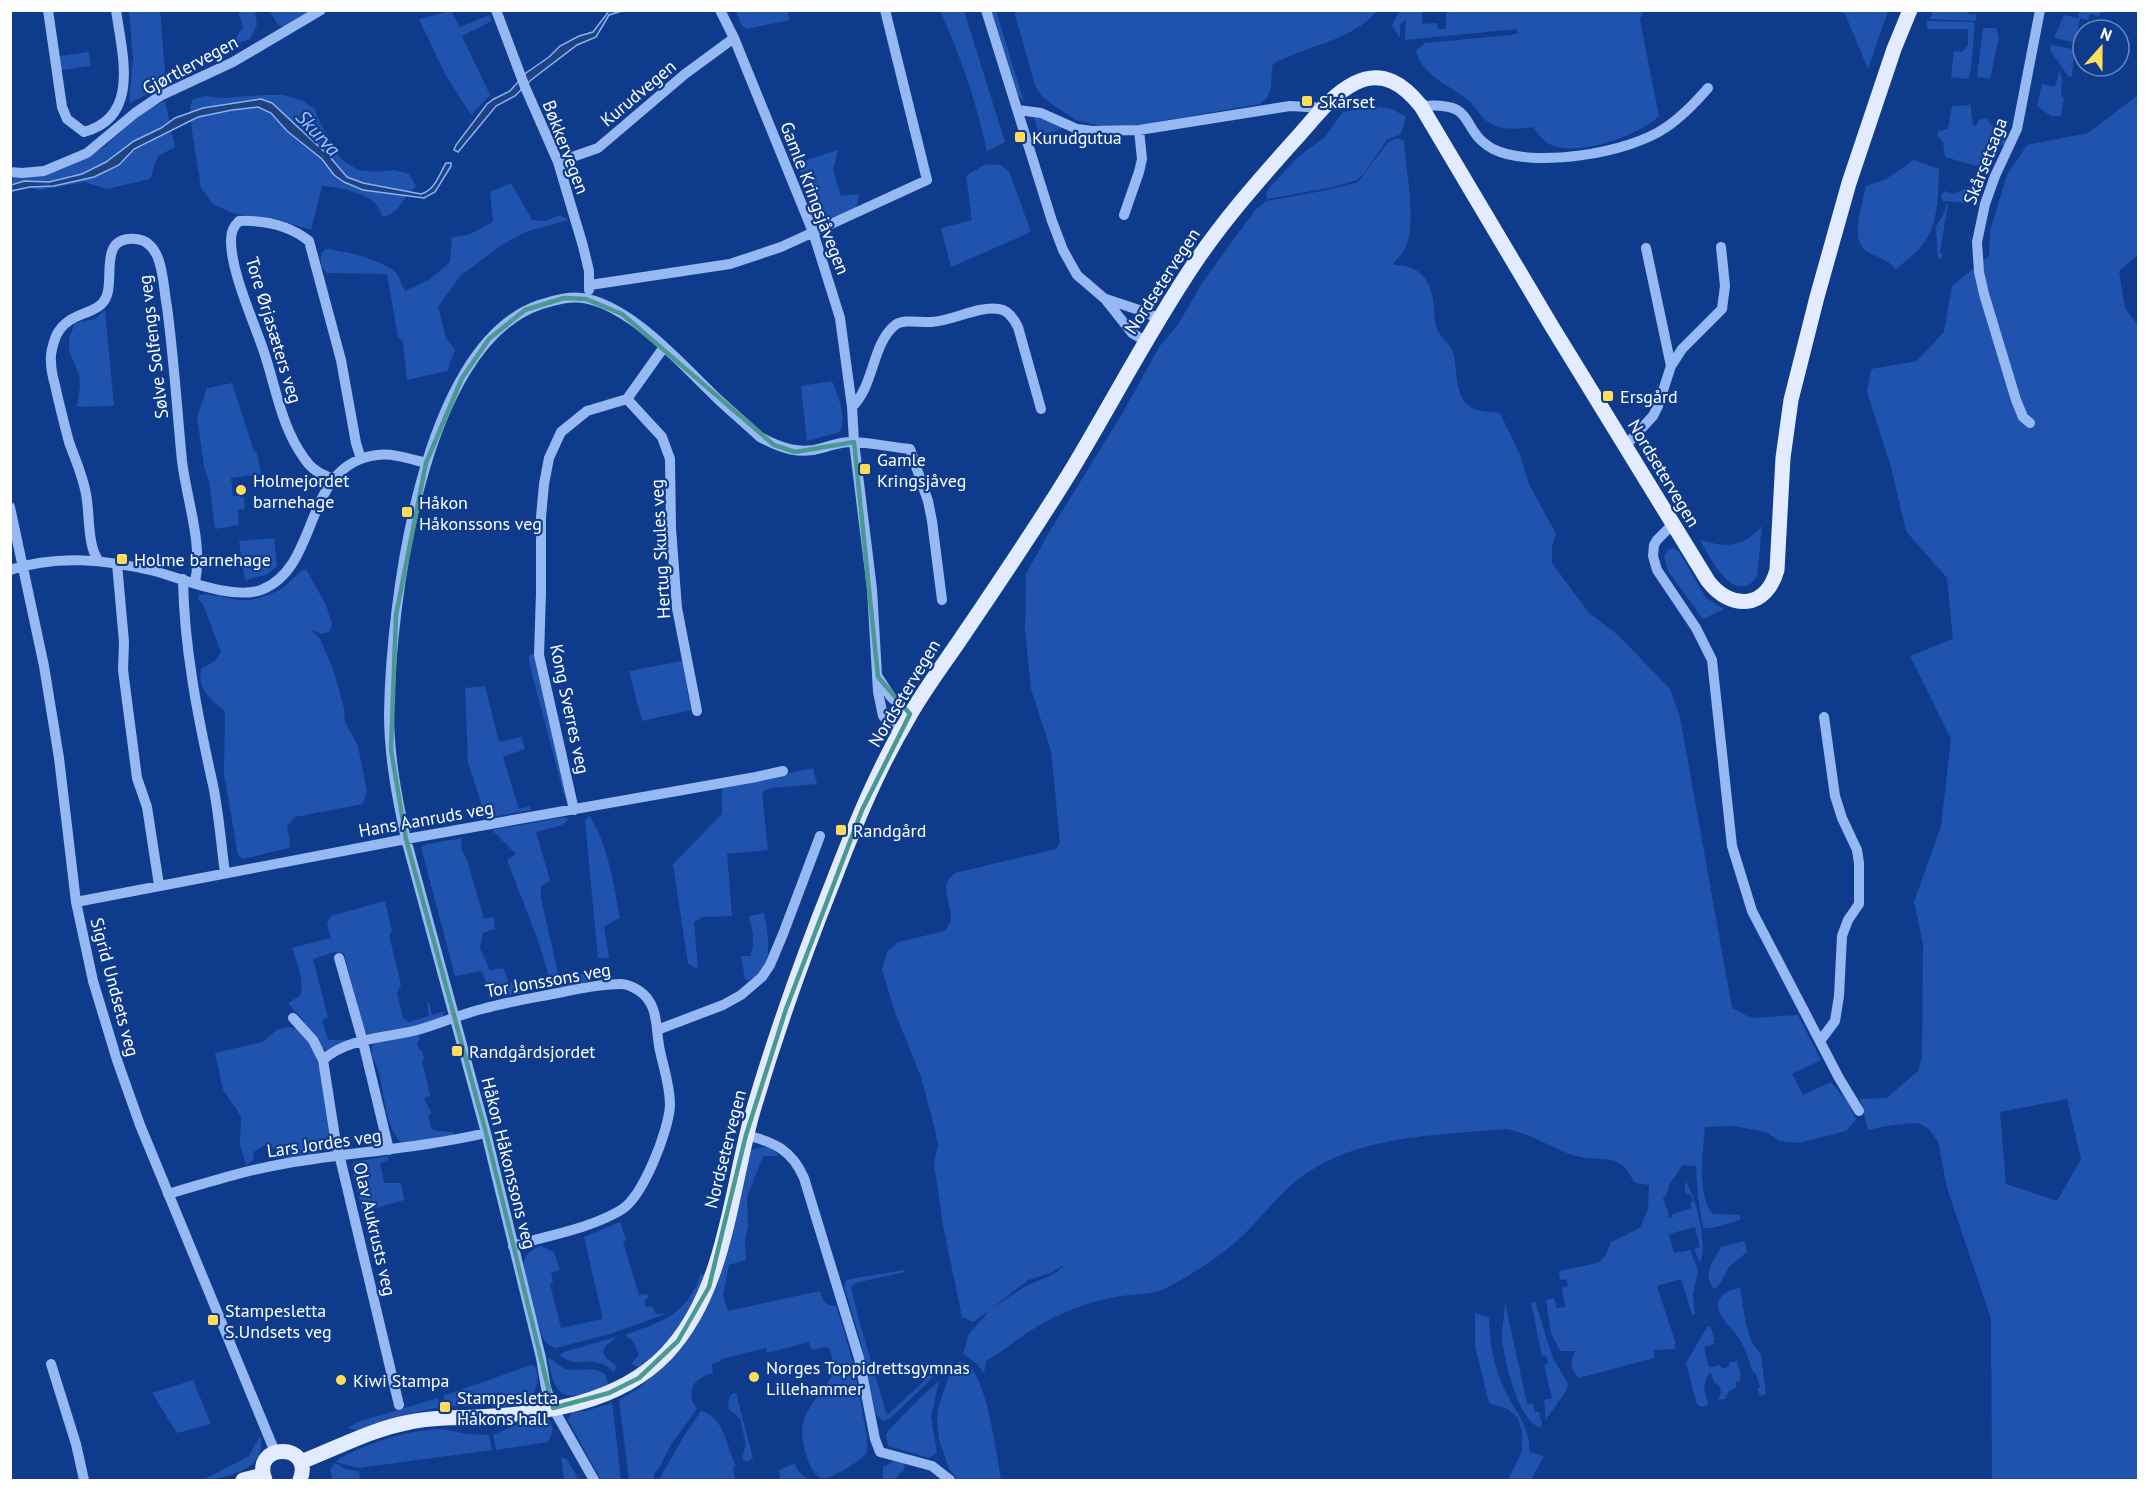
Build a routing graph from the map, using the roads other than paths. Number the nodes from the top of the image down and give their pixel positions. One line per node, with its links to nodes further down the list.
1 (48, 10): 2 (street)
2 (116, 10)
3 (321, 10): 17 (street, Gjørtlervegen)
4 (496, 10): 16 (street, Bøkkervegen)
5 (720, 10): 10 (street, Gamle Kringsjåvegen)
6 (885, 10): 19 (street)
7 (986, 10): 14 (street)
8 (1910, 10): 39 (main road, Nordsetervegen)
9 (2040, 10): 32 (street, Skårsetsaga)
10 (734, 38): 16 (street, Kurudvegen); 19 (street, Gamle Kringsjåvegen)
11 (1708, 88): 12 (street)
12 (1421, 106): 13 (main road, Nordsetervegen); 34 (main road, Nordsetervegen)
13 (1324, 108): 15 (street); 25 (main road, Nordsetervegen)
14 (1018, 110): 15 (street); 24 (street)
15 (1139, 130): 18 (street)
16 (558, 162): 22 (street, Bøkkervegen)
17 (10, 172)
18 (1124, 215)
19 (813, 232): 22 (street); 30 (street, Gamle Kringsjåvegen)
20 (1721, 247): 28 (street)
21 (1646, 248): 28 (street)
22 (590, 285): 23 (street, Bøkkervegen)
23 (586, 299): 27 (street, Håkon Håkonssons veg); 36 (street, Håkon Håkonssons veg)
24 (1105, 299): 25 (street); 26 (street)
25 (1159, 319): 26 (main road, Nordsetervegen)
26 (1145, 341): 49 (main road, Nordsetervegen)
27 (664, 347): 29 (street); 33 (street, Håkon Håkonssons veg)
28 (1671, 366): 34 (street)
29 (627, 399): 48 (street, Hertug Skules veg); 53 (street, Kong Sverres veg)
30 (852, 408): 31 (street); 33 (street, Gamle Kringsjåvegen)
31 (1041, 409)
32 (2030, 423)
33 (854, 441): 46 (street); 47 (street, Gamle Kringsjåvegen)
34 (1625, 446): 39 (main road, Nordsetervegen)
35 (361, 459): 36 (street); 37 (street); 37 (street, Tore Ørjasæters veg)
36 (426, 463): 55 (street, Håkon Håkonssons veg)
37 (333, 479): 45 (street)
38 (10, 507): 42 (street, Sigrid Undsets veg)
39 (1673, 524): 63 (street)
40 (98, 560): 41 (street); 42 (street); 45 (street, Sølve Solfengs veg)
41 (117, 564): 44 (street); 57 (street)
42 (23, 566): 43 (street); 58 (street, Sigrid Undsets veg)
43 (10, 570)
44 (183, 579): 45 (street); 56 (street)
45 (195, 582)
46 (942, 600)
47 (878, 677): 49 (street); 51 (street, Gamle Kringsjåvegen)
48 (698, 711)
49 (910, 714): 51 (main road, Nordsetervegen)
50 (1824, 717): 63 (street)
51 (900, 733): 68 (main road, Nordsetervegen)
52 (783, 771): 53 (street, Hans Aanruds veg)
53 (574, 810): 55 (street, Hans Aanruds veg)
54 (820, 836): 62 (street)
55 (406, 839): 56 (street, Hans Aanruds veg); 61 (street, Håkon Håkonssons veg)
56 (225, 873): 57 (street, Hans Aanruds veg)
57 (159, 885): 58 (street, Hans Aanruds veg)
58 (76, 902): 71 (street, Sigrid Undsets veg)
59 (339, 958): 64 (street, Olav Aukrusts veg)
60 (293, 1018): 65 (street, Olav Aukrusts veg)
61 (454, 1018): 62 (street, Tor Jonssons veg); 64 (street); 67 (street, Håkon Håkonssons veg)
62 (657, 1030): 72 (street, Tor Jonssons veg)
63 (1820, 1041): 66 (street)
64 (363, 1042): 65 (street); 69 (street, Olav Aukrusts veg)
65 (322, 1060): 70 (street, Olav Aukrusts veg)
66 (1859, 1111)
67 (486, 1133): 69 (street, Lars Jordes veg); 72 (street, Håkon Håkonssons veg)
68 (746, 1135): 75 (main road, Nordsetervegen); 83 (street)
69 (389, 1150): 70 (street, Lars Jordes veg)
70 (341, 1156): 71 (street, Lars Jordes veg); 74 (street, Olav Aukrusts veg)
71 (168, 1194): 76 (street, Sigrid Undsets veg)
72 (513, 1246): 75 (street, Håkon Håkonssons veg)
73 (51, 1364): 79 (street)
74 (399, 1405)
75 (553, 1408): 77 (main road, Nordsetervegen); 82 (street, Håkon Håkonssons veg)
76 (275, 1452): 77 (main road); 78 (main road)
77 (301, 1462): 81 (main road)
78 (264, 1478): 80 (main road)
79 (84, 1480)
80 (243, 1480)
81 (300, 1480)
82 (594, 1480)
83 (950, 1480)

